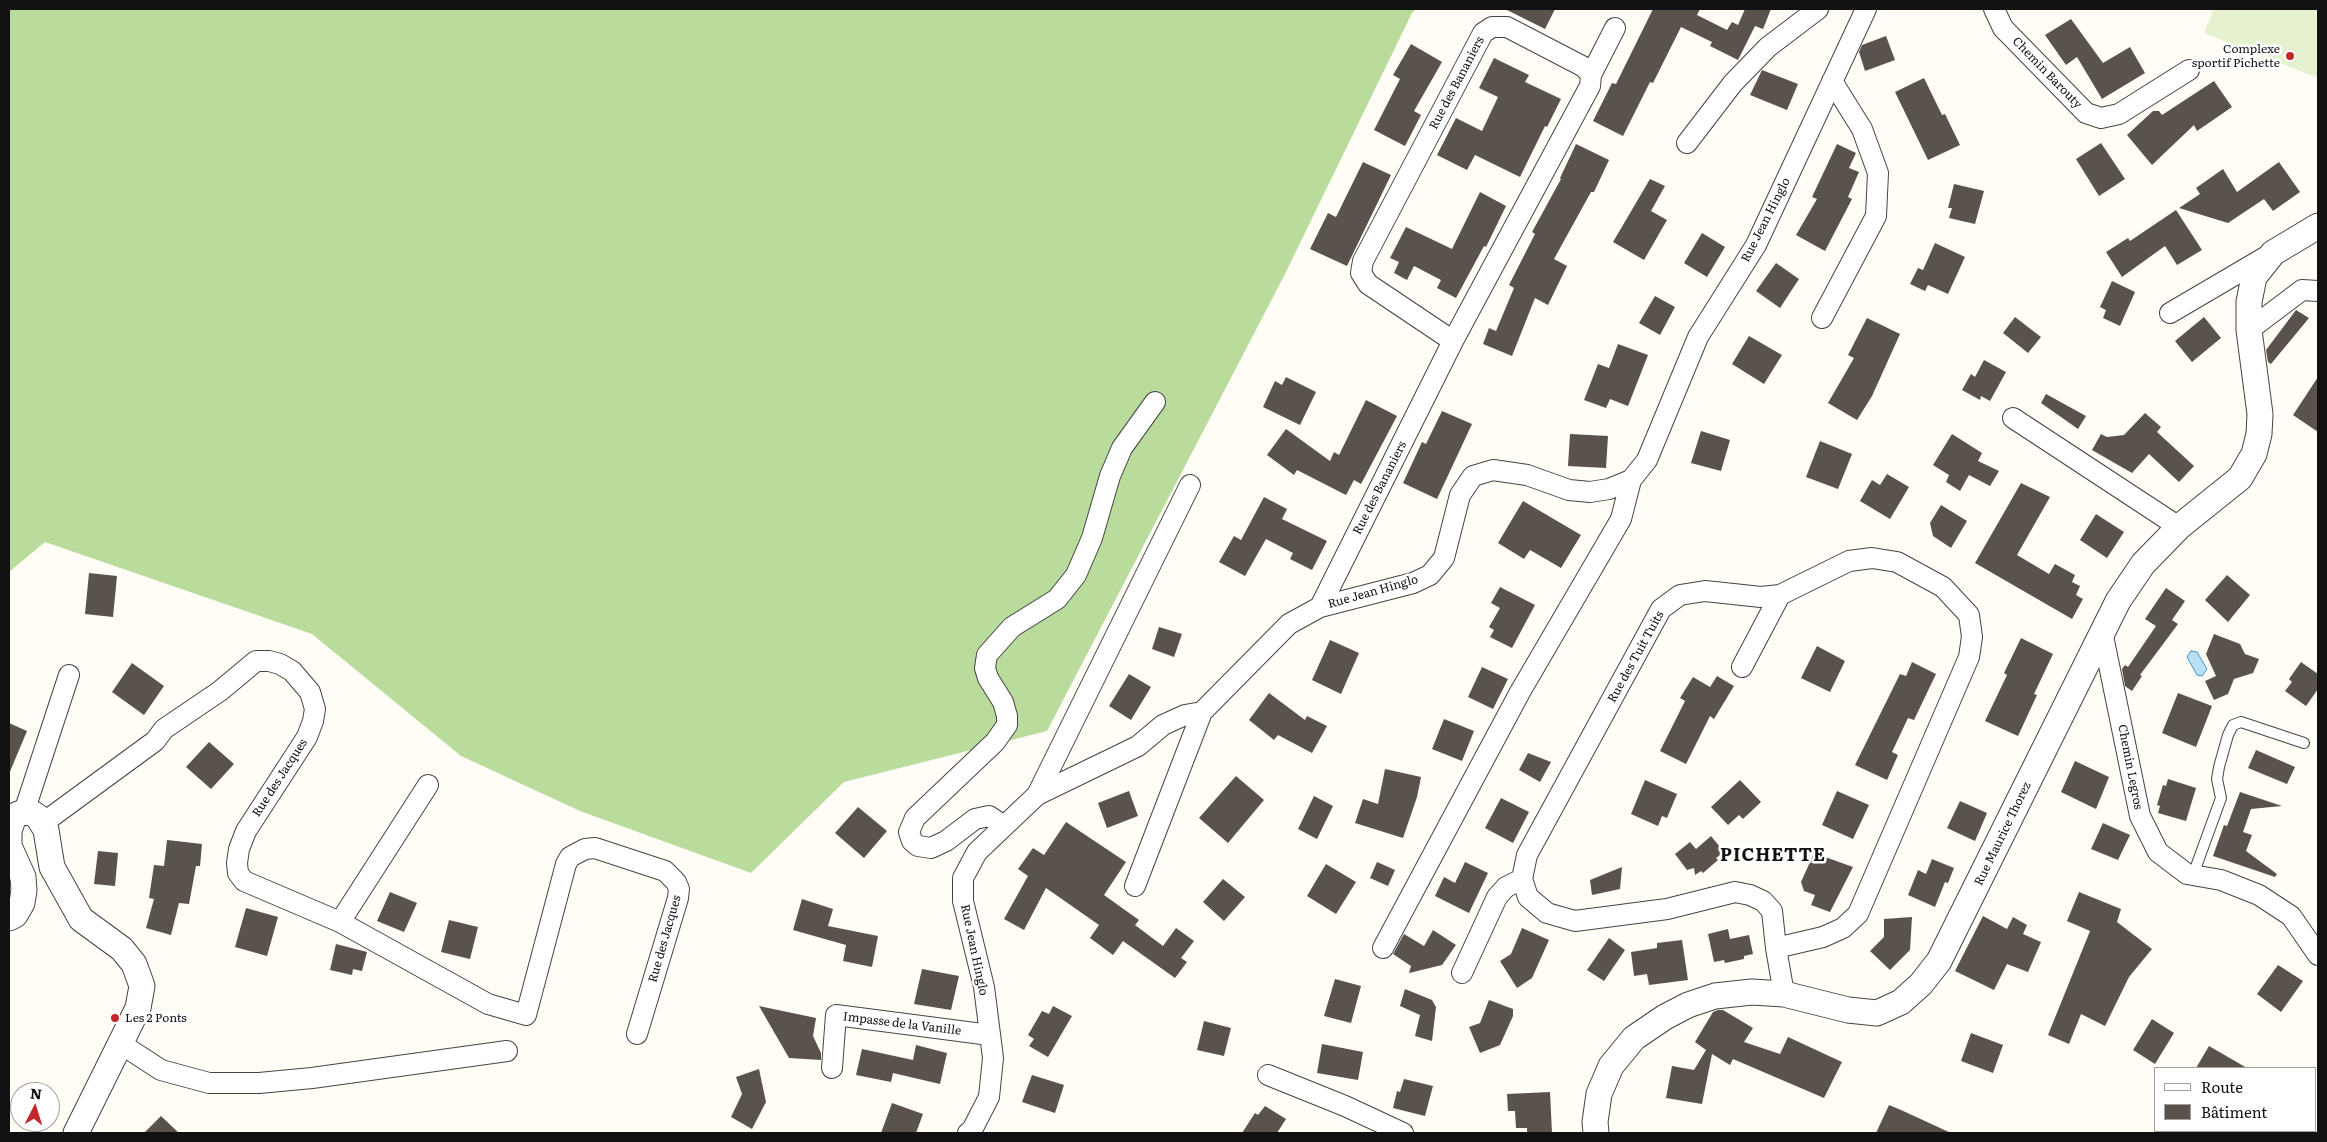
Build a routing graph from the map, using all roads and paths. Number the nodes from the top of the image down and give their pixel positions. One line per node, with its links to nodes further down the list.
1 (1818, 9): 8 (street)
2 (1866, 9): 7 (street, Rue Jean Hinglo)
3 (1994, 9): 5 (street, Chemin Barouty)
4 (1616, 28): 6 (street)
5 (2189, 70)
6 (1591, 75): 15 (street, Rue des Bananiers); 15 (street, Rue des Bananiers)
7 (1832, 81): 13 (street); 18 (street, Rue Jean Hinglo)
8 (1687, 143)
9 (2318, 226): 10 (street, Rue Maurice Thorez)
10 (2272, 253): 12 (street); 14 (street, Rue Maurice Thorez)
11 (2318, 291): 14 (street)
12 (2170, 313)
13 (1822, 318)
14 (2249, 330): 20 (street, Rue Maurice Thorez)
15 (1453, 341): 22 (street, Rue des Bananiers)
16 (1155, 402): 31 (street)
17 (2012, 418): 20 (street)
18 (1631, 480): 22 (street, Rue Jean Hinglo); 37 (street, Rue Jean Hinglo)
19 (1190, 485): 29 (street)
20 (2179, 527): 23 (street, Rue Maurice Thorez)
21 (1780, 595): 24 (street); 33 (street, Rue des Tuit Tuits); 38 (street, Rue des Tuit Tuits)
22 (1320, 607): 26 (street, Rue Jean Hinglo)
23 (2102, 631): 32 (street, Chemin Legros); 41 (street, Rue Maurice Thorez)
24 (1742, 667)
25 (69, 675): 30 (street)
26 (1202, 712): 29 (street, Rue Jean Hinglo); 34 (street, Rue Jean Hinglo)
27 (2304, 743): 32 (lane)
28 (428, 785): 36 (street)
29 (1037, 795): 31 (street, Rue Jean Hinglo)
30 (33, 818): 35 (street); 36 (street, Rue des Jacques); 44 (street)
31 (1000, 830): 43 (street, Rue Jean Hinglo)
32 (2193, 875): 39 (street, Chemin Legros)
33 (1522, 879): 38 (street); 40 (street)
34 (1135, 886)
35 (9, 918)
36 (340, 922): 42 (street, Rue des Jacques)
37 (1383, 948)
38 (1776, 948): 41 (street)
39 (2318, 956)
40 (1462, 973)
41 (1784, 994): 51 (street, Rue Maurice Thorez)
42 (636, 1034)
43 (990, 1035): 46 (street, Impasse de la Vanille); 49 (street, Rue Jean Hinglo)
44 (121, 1044): 45 (street); 48 (street)
45 (507, 1051)
46 (832, 1068)
47 (1268, 1075): 50 (street)
48 (76, 1133)
49 (968, 1133)
50 (1402, 1133)
51 (1596, 1133)

